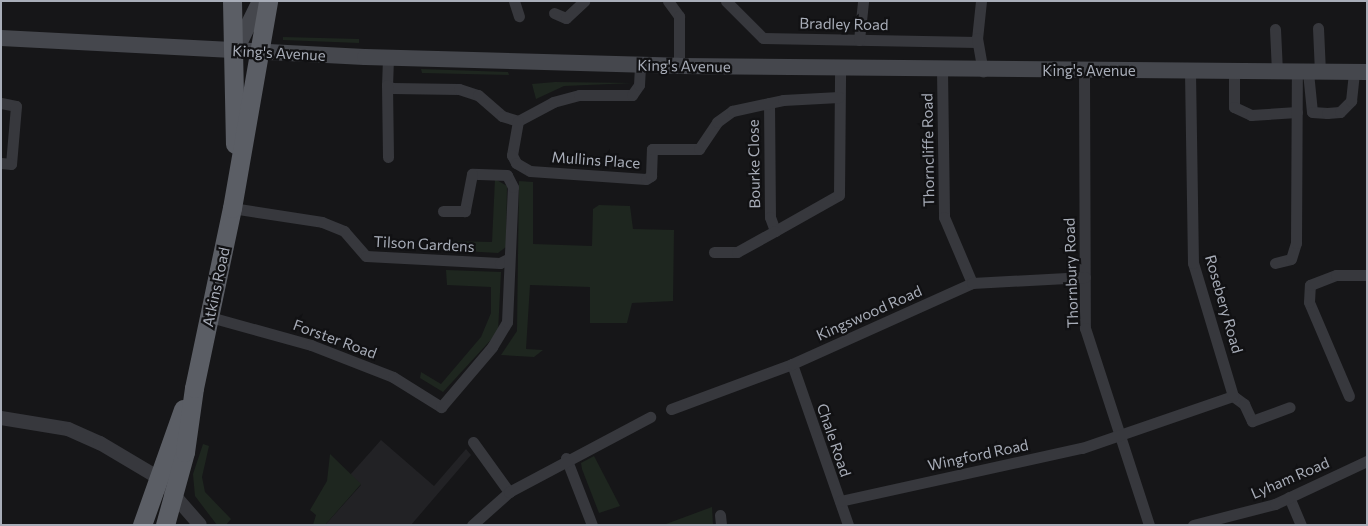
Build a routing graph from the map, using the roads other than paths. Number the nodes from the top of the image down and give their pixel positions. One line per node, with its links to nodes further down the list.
1 (232, 1): 17 (highway, Atkins Road)
2 (260, 1): 17 (main road)
3 (268, 1): 18 (highway, Atkins Road)
4 (514, 1): 11 (street)
5 (584, 1): 10 (street)
6 (668, 1): 21 (street)
7 (726, 1): 15 (street, Bradley Road)
8 (863, 1): 15 (street)
9 (980, 1): 16 (street)
10 (554, 13)
11 (519, 16)
12 (1318, 28): 28 (street)
13 (1275, 29): 27 (street)
14 (1, 38): 17 (main road, King's Avenue)
15 (859, 40): 16 (street, Bradley Road)
16 (977, 42): 24 (street)
17 (236, 50): 18 (main road, King's Avenue); 42 (highway, Atkins Road)
18 (258, 50): 19 (main road, King's Avenue); 42 (highway, Atkins Road)
19 (388, 58): 20 (main road, King's Avenue); 31 (street)
20 (640, 65): 21 (main road, King's Avenue); 36 (street)
21 (679, 66): 22 (main road, King's Avenue)
22 (840, 69): 23 (main road, King's Avenue); 32 (street)
23 (942, 70): 24 (main road, King's Avenue); 51 (street, Thorncliffe Road)
24 (983, 70): 25 (main road, King's Avenue)
25 (1084, 71): 26 (main road, King's Avenue); 50 (street, Thornbury Road)
26 (1190, 72): 30 (main road, King's Avenue); 54 (street, Rosebery Road)
27 (1277, 72): 28 (main road, King's Avenue); 30 (main road, King's Avenue)
28 (1308, 72): 29 (main road, King's Avenue); 29 (street); 35 (street)
29 (1360, 72)
30 (1234, 73): 35 (street)
31 (387, 85): 36 (street); 40 (street)
32 (839, 97): 34 (street, Bourke Close); 45 (street)
33 (1, 103): 38 (street)
34 (769, 104): 39 (street, Bourke Close); 45 (street, Bourke Close)
35 (1297, 112): 48 (street)
36 (518, 121): 39 (street, Mullins Place)
37 (1, 132): 38 (street)
38 (13, 133): 41 (street)
39 (699, 149)
40 (388, 157)
41 (1, 163)
42 (236, 185): 43 (highway, Atkins Road)
43 (232, 208): 47 (street, Tilson Gardens); 52 (highway, Atkins Road)
44 (443, 211): 47 (street)
45 (775, 230): 46 (street)
46 (714, 252)
47 (508, 259): 52 (street, Forster Road)
48 (1274, 263)
49 (1367, 275): 55 (street)
50 (1085, 277): 51 (street, Kingswood Road); 60 (street, Thornbury Road)
51 (972, 282): 53 (street, Kingswood Road)
52 (210, 317): 64 (highway, Atkins Road)
53 (792, 364): 57 (street, Kingswood Road); 67 (street, Chale Road)
54 (1233, 396): 56 (street); 60 (street)
55 (1349, 396)
56 (1290, 407)
57 (671, 409)
58 (650, 417): 62 (street)
59 (1, 418): 64 (street)
60 (1122, 435): 67 (street, Wingford Road); 74 (street, Thornbury Road)
61 (472, 442): 65 (street)
62 (566, 458): 65 (street); 72 (street)
63 (1367, 461): 66 (street, Lyham Road)
64 (170, 485): 68 (highway); 69 (highway); 70 (street)
65 (509, 492): 71 (street)
66 (1289, 497): 75 (street, Lyham Road); 76 (street)
67 (840, 501): 73 (street, Chale Road)
68 (142, 525)
69 (165, 525)
70 (200, 525)
71 (472, 525)
72 (592, 525)
73 (848, 525)
74 (1150, 525)
75 (1193, 525)
76 (1301, 525)

